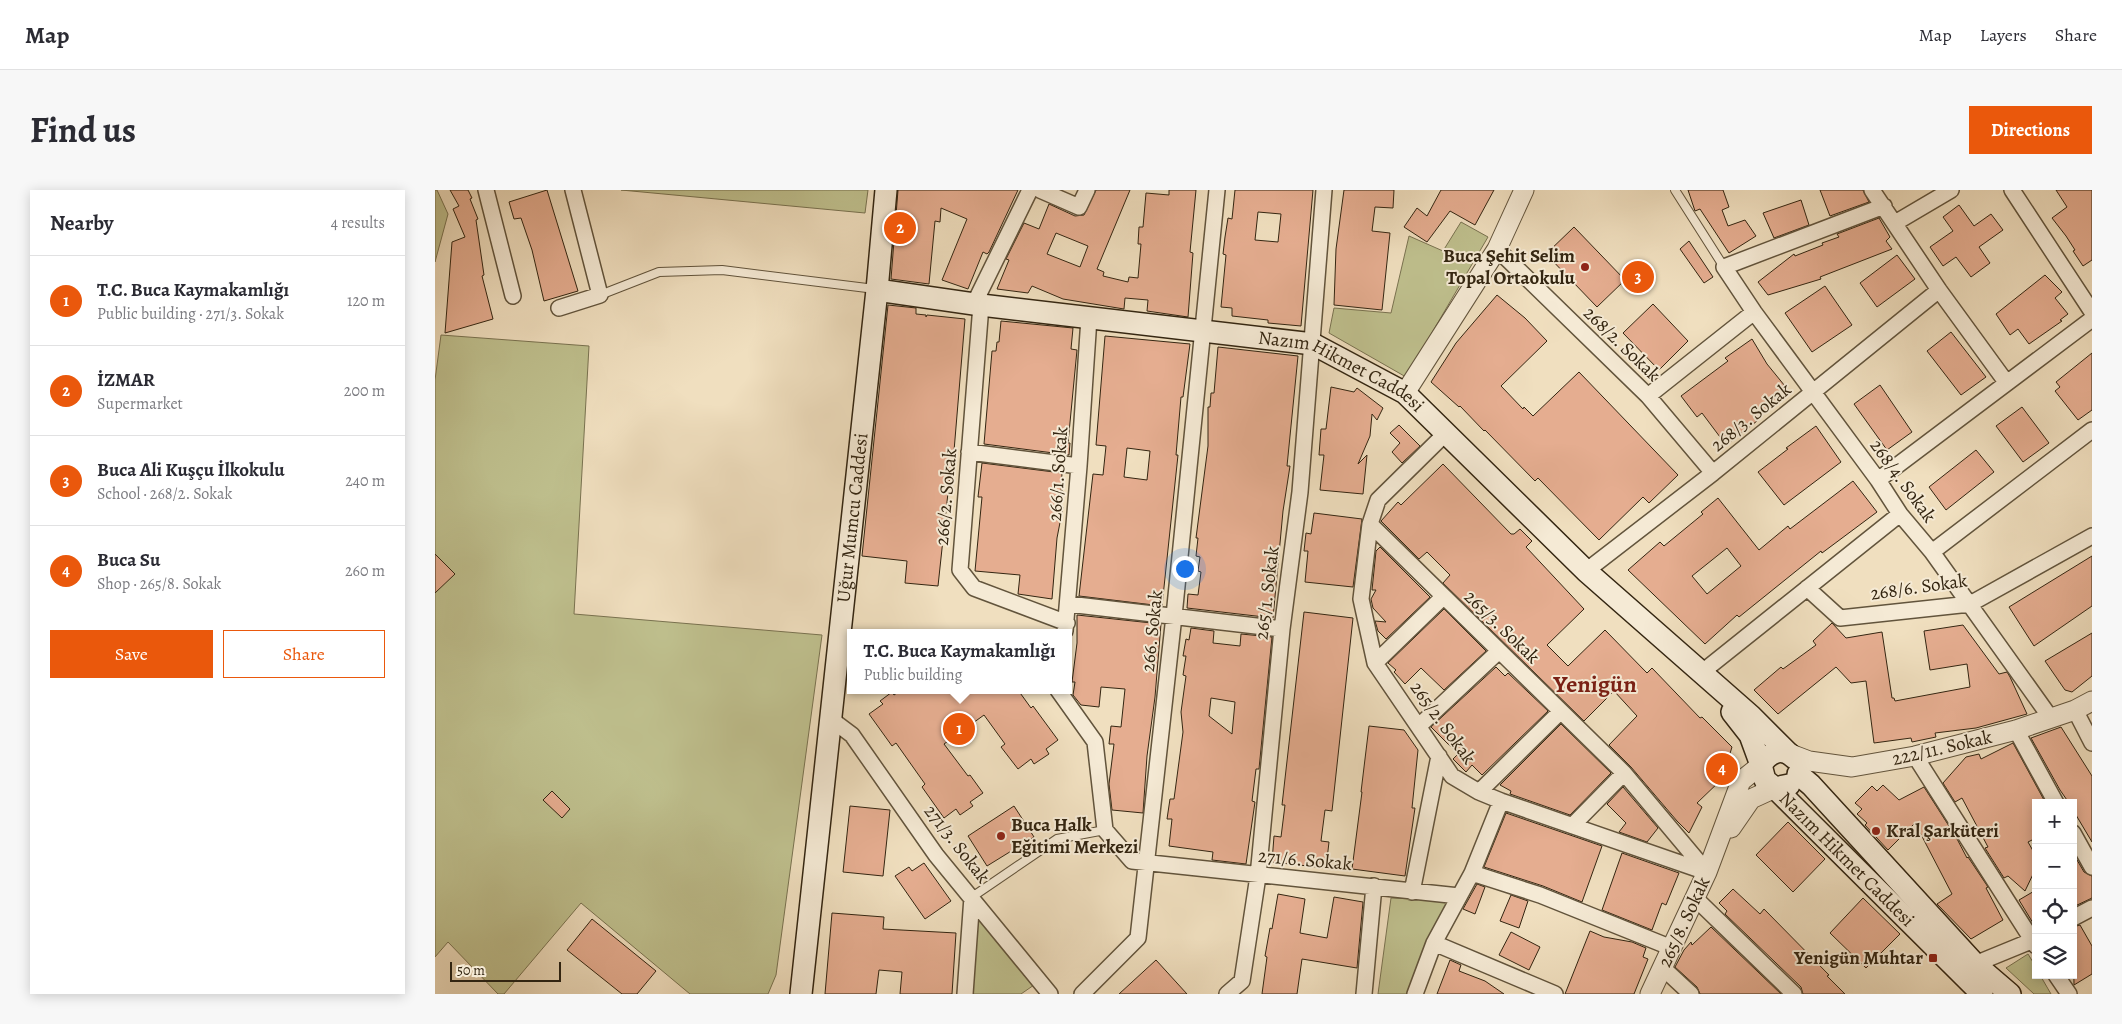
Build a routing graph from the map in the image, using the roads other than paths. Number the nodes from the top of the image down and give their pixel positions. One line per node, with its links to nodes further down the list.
1 (573, 190): 20 (street)
2 (886, 190): 18 (main road, Uğur Mumcu Caddesi)
3 (1030, 190): 22 (street, 266/2. Sokak)
4 (1040, 190): 5 (street)
5 (1087, 190)
6 (1217, 190): 28 (street, 266. Sokak)
7 (1324, 190): 29 (street, 265/1. Sokak)
8 (1524, 190): 16 (street)
9 (1675, 190): 17 (lane)
10 (1872, 190): 14 (street)
11 (1951, 190): 15 (street)
12 (2013, 190): 25 (street)
13 (490, 191): 21 (street)
14 (1884, 206): 15 (street); 17 (street)
15 (1895, 223): 19 (street)
16 (1497, 249): 32 (street); 33 (street, 268/2. Sokak)
17 (1724, 267): 24 (street, 268/4. Sokak)
18 (877, 290): 20 (lane); 22 (main road, Nazım Hikmet Caddesi); 60 (main road, Uğur Mumcu Caddesi)
19 (1939, 290): 30 (street); 31 (street, 268/3. Sokak)
20 (600, 295): 23 (street)
21 (513, 296)
22 (977, 305): 26 (main road, Nazım Hikmet Caddesi); 36 (street, 266/2. Sokak)
23 (559, 308)
24 (1754, 312): 31 (street, 268/4. Sokak); 33 (street)
25 (2092, 312)
26 (1089, 318): 28 (main road, Nazım Hikmet Caddesi); 37 (street, 266/1. Sokak)
27 (2092, 319): 30 (street)
28 (1204, 332): 29 (main road, Nazım Hikmet Caddesi); 49 (street, 266. Sokak)
29 (1313, 344): 32 (main road, Nazım Hikmet Caddesi); 51 (street, 265/1. Sokak)
30 (2006, 382): 39 (street)
31 (1813, 392): 38 (street, 268/3. Sokak); 39 (street, 268/4. Sokak)
32 (1405, 393): 35 (main road, Nazım Hikmet Caddesi)
33 (1647, 396): 38 (street, 268/2. Sokak)
34 (2092, 430): 43 (street)
35 (1446, 432): 41 (street); 44 (main road, Nazım Hikmet Caddesi)
36 (969, 452): 37 (street); 50 (street, 266/2. Sokak)
37 (1079, 466): 47 (street, 266/1. Sokak)
38 (1713, 473): 44 (street, 268/3. Sokak)
39 (1878, 480): 40 (street, 268/4. Sokak)
40 (1900, 514): 43 (street, 268/4. Sokak); 45 (street)
41 (1370, 524): 46 (street, 265/3. Sokak); 53 (street, 265/2. Sokak)
42 (2092, 536): 48 (street, 268/6. Sokak)
43 (1932, 552): 48 (street, 268/4. Sokak)
44 (1586, 572): 54 (main road, Nazım Hikmet Caddesi)
45 (1807, 588): 48 (street, 268/6. Sokak); 54 (street)
46 (1443, 597): 52 (street, 265/3. Sokak); 53 (street)
47 (1068, 604): 49 (street); 50 (street, 266/1. Sokak)
48 (1970, 604): 59 (street, 268/4. Sokak)
49 (1174, 616): 51 (street); 79 (street, 266. Sokak)
50 (1066, 628)
51 (1282, 629): 83 (street, 265/1. Sokak)
52 (1499, 651): 58 (street, 265/3. Sokak); 61 (street)
53 (1375, 662): 61 (street, 265/2. Sokak)
54 (1701, 673): 64 (main road, Nazım Hikmet Caddesi); 67 (main road, Nazım Hikmet Caddesi)
55 (1061, 694): 76 (street)
56 (2092, 701): 57 (street, 222/11. Sokak)
57 (2075, 710): 59 (street, 222/11. Sokak); 63 (street)
58 (1560, 712): 69 (street, 265/3. Sokak); 72 (street)
59 (2050, 717): 62 (street, 222/11. Sokak)
60 (832, 720): 87 (street, 271/3. Sokak); 98 (main road, Uğur Mumcu Caddesi)
61 (1419, 726): 65 (street, 265/2. Sokak)
62 (2016, 730): 66 (street, 222/11. Sokak); 73 (street)
63 (2092, 743)
64 (1788, 753): 67 (main road); 68 (street, 222/11. Sokak); 70 (main road)
65 (1439, 756): 72 (street, 265/2. Sokak); 85 (street)
66 (1915, 756): 68 (street, 222/11. Sokak); 91 (street)
67 (1761, 764): 71 (main road); 78 (street, 265/8. Sokak)
68 (1851, 767): 70 (street)
69 (1624, 773): 75 (street); 81 (street, 265/3. Sokak)
70 (1808, 778): 71 (main road); 95 (main road, Nazım Hikmet Caddesi)
71 (1775, 788): 78 (street, 265/8. Sokak); 109 (main road, Nazım Hikmet Caddesi)
72 (1479, 792): 74 (street, 265/2. Sokak)
73 (2054, 799)
74 (1501, 801): 75 (street, 265/2. Sokak); 82 (street)
75 (1572, 826): 81 (street, 265/2. Sokak)
76 (1105, 830): 79 (street); 87 (lane)
77 (2077, 840): 80 (street)
78 (1716, 849): 81 (street, 265/8. Sokak)
79 (1147, 862): 83 (street, 271/6. Sokak); 101 (street, 266. Sokak)
80 (2092, 867)
81 (1707, 872): 88 (street, 265/8. Sokak)
82 (1471, 873): 86 (street); 94 (street)
83 (1258, 876): 84 (street, 271/6. Sokak); 102 (street, 265/1. Sokak)
84 (1374, 886): 85 (street, 271/6. Sokak); 103 (street)
85 (1412, 892): 86 (street, 271/6. Sokak)
86 (1459, 896): 92 (street)
87 (972, 897): 99 (street); 100 (street, 271/3. Sokak)
88 (1695, 898): 94 (street, 265/8. Sokak); 108 (street)
89 (2092, 908): 90 (street)
90 (2077, 916)
91 (2032, 937)
92 (1434, 943): 104 (street); 105 (street)
93 (2032, 943): 95 (street)
94 (1672, 948): 96 (street, 265/8. Sokak)
95 (1975, 964): 110 (main road, Nazım Hikmet Caddesi)
96 (1663, 968): 106 (street, 265/8. Sokak); 107 (street)
97 (2059, 979): 111 (street)
98 (801, 994)
99 (965, 994)
100 (1050, 994)
101 (1082, 994)
102 (1227, 994)
103 (1364, 994)
104 (1415, 994)
105 (1555, 994)
106 (1650, 994)
107 (1691, 994)
108 (1795, 994)
109 (1982, 994)
110 (2010, 994)
111 (2069, 994)

